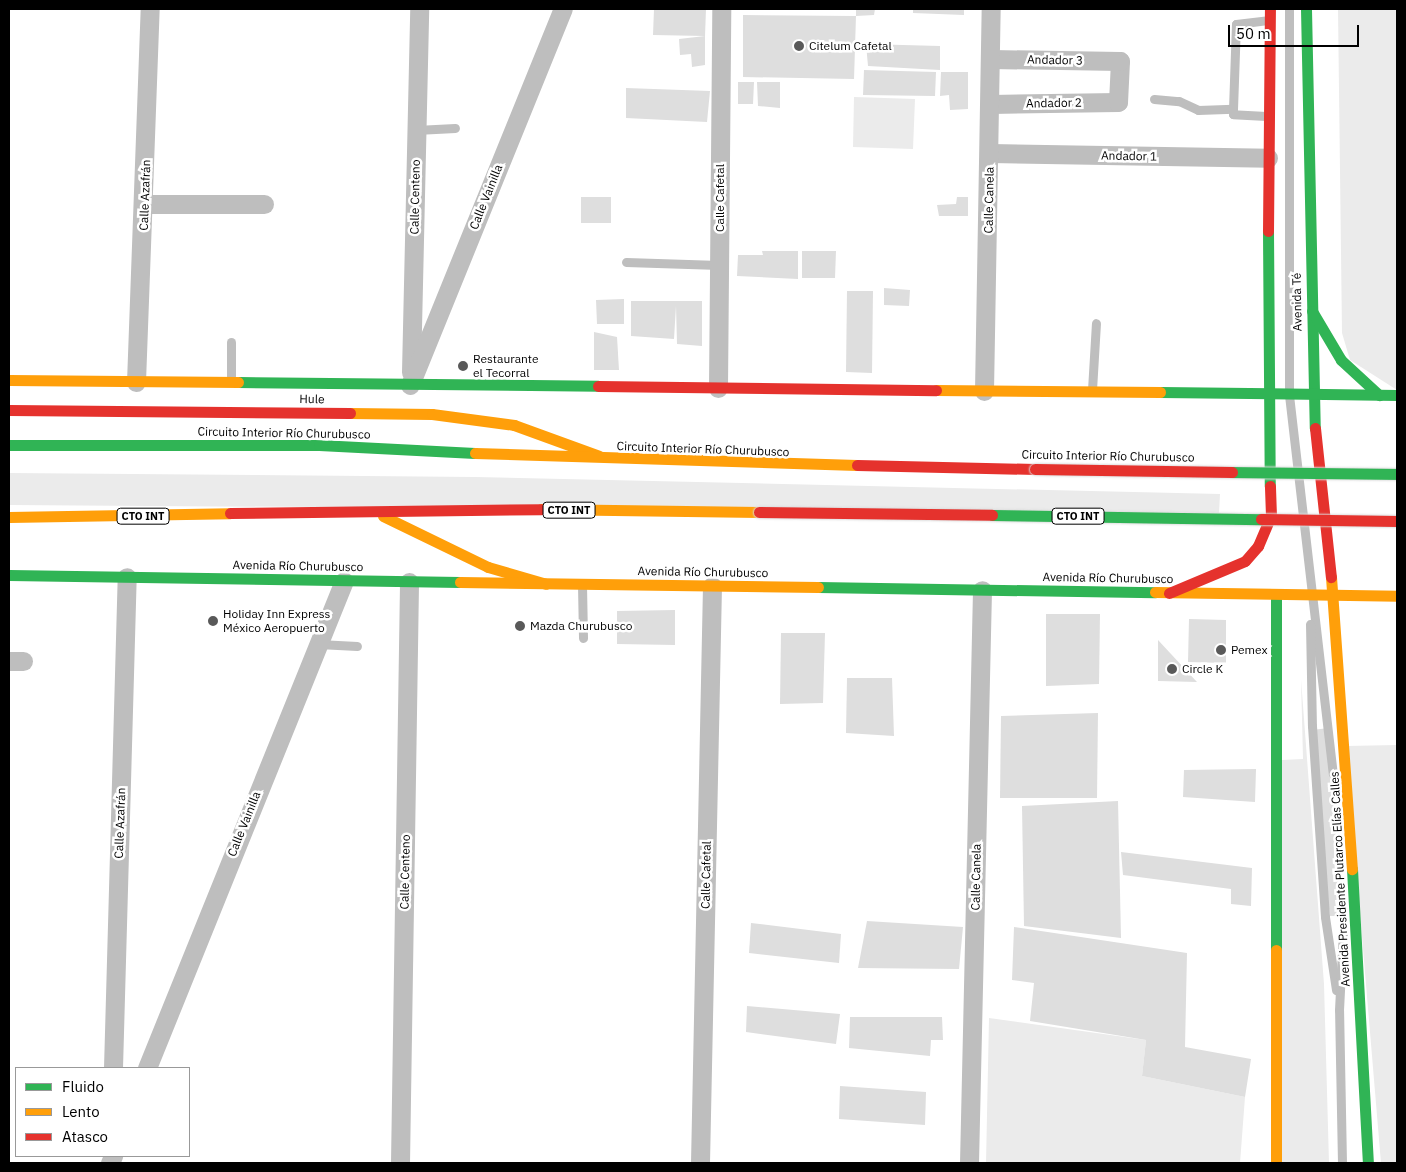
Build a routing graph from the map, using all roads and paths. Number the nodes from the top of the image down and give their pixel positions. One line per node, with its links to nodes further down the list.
1 (150, 9): 19 (street, Calle Azafrán)
2 (419, 9): 16 (street, Calle Centeno)
3 (563, 9): 29 (street, Calle Vainilla)
4 (721, 9): 22 (street, Calle Cafetal)
5 (991, 9): 9 (street, Calle Canela)
6 (1289, 9): 34 (lane)
7 (1306, 9): 23 (main road, Avenida Té)
8 (1270, 14): 13 (lane); 14 (main road)
9 (991, 60): 11 (street, Andador 3); 12 (street, Calle Canela)
10 (1154, 99): 13 (lane)
11 (1118, 102): 12 (street, Andador 2)
12 (991, 104): 17 (street, Calle Canela)
13 (1233, 109): 14 (lane)
14 (1269, 116): 18 (main road)
15 (455, 128): 16 (lane)
16 (416, 130): 29 (street, Calle Centeno)
17 (990, 153): 18 (street, Andador 1); 31 (street, Calle Canela)
18 (1268, 158): 33 (main road)
19 (145, 204): 20 (street); 27 (street, Calle Azafrán)
20 (264, 204)
21 (626, 262): 22 (lane)
22 (719, 265): 30 (street, Calle Cafetal)
23 (1311, 310): 35 (main road, Avenida Té); 36 (main road)
24 (1096, 323): 32 (lane)
25 (231, 342): 28 (lane)
26 (9, 380): 27 (main road)
27 (136, 382): 28 (main road)
28 (231, 383): 29 (main road)
29 (410, 385): 30 (main road)
30 (718, 388): 31 (main road)
31 (984, 391): 32 (main road)
32 (1092, 393): 33 (main road)
33 (1267, 395): 34 (main road); 54 (main road)
34 (1289, 395): 35 (main road); 56 (lane)
35 (1312, 395): 36 (main road); 57 (main road, Avenida Té)
36 (1379, 395): 37 (main road); 38 (main road)
37 (1397, 395)
38 (1397, 407)
39 (9, 410): 41 (main road, Hule)
40 (9, 445): 41 (main road, Circuito Interior Río Churubusco)
41 (609, 460): 42 (main road, Circuito Interior Río Churubusco, bridge)
42 (1397, 474)
43 (379, 514): 44 (main road, CTO INT); 45 (main road, CTO INT, bridge); 50 (main road)
44 (9, 517)
45 (1397, 521)
46 (9, 576): 47 (main road, Avenida Río Churubusco)
47 (127, 577): 48 (main road, Avenida Río Churubusco); 65 (street, Calle Azafrán)
48 (344, 581): 49 (main road, Avenida Río Churubusco); 60 (street, Calle Vainilla)
49 (409, 582): 50 (main road, Avenida Río Churubusco); 67 (street, Calle Centeno)
50 (546, 584): 51 (main road, Avenida Río Churubusco)
51 (582, 584): 52 (main road, Avenida Río Churubusco); 59 (lane)
52 (712, 586): 53 (main road, Avenida Río Churubusco); 68 (street, Calle Cafetal)
53 (982, 590): 54 (main road, Avenida Río Churubusco); 69 (street, Calle Canela)
54 (1169, 593): 55 (main road, Avenida Río Churubusco)
55 (1276, 594): 56 (main road, Avenida Río Churubusco); 70 (main road)
56 (1310, 594): 57 (main road, Avenida Río Churubusco); 62 (lane); 64 (lane)
57 (1335, 594): 58 (main road, Avenida Río Churubusco); 72 (main road, Avenida Presidente Plutarco Elías Calles)
58 (1397, 596)
59 (583, 638)
60 (318, 644): 61 (lane); 66 (street, Calle Vainilla)
61 (357, 646)
62 (1334, 782)
63 (1340, 868): 64 (lane)
64 (1339, 1010): 71 (lane)
65 (113, 1067)
66 (147, 1067)
67 (400, 1163)
68 (700, 1163)
69 (970, 1163)
70 (1276, 1163)
71 (1342, 1163)
72 (1368, 1163)

